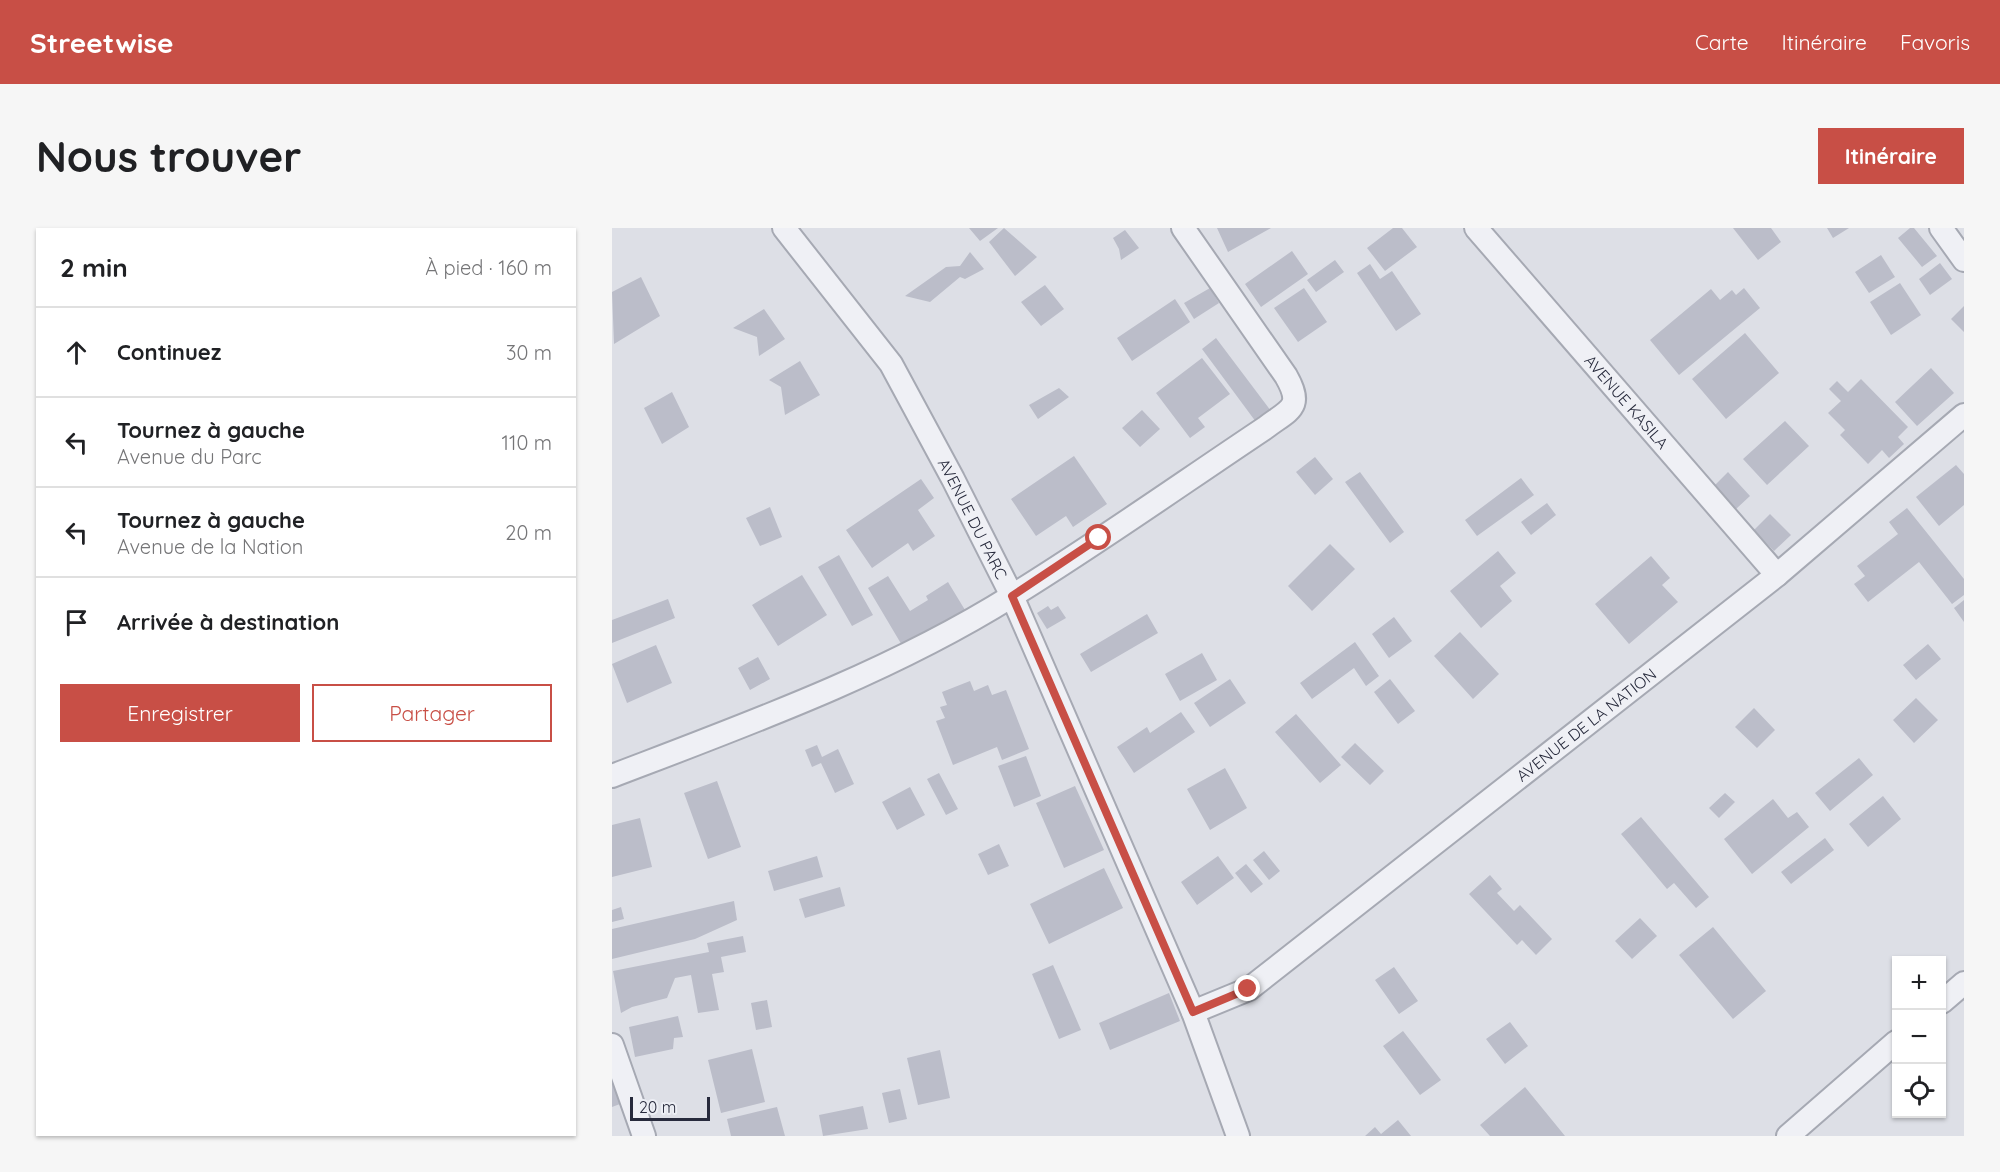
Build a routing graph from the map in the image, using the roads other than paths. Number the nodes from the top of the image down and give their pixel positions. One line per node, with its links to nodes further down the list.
1 (784, 228): 8 (street, AVENUE DU PARC)
2 (1183, 228): 8 (street)
3 (1476, 228): 7 (street, AVENUE KASILA)
4 (1941, 228): 5 (street)
5 (1964, 260)
6 (1964, 415): 7 (street, AVENUE DE LA NATION)
7 (1777, 575): 12 (street, AVENUE DE LA NATION)
8 (1012, 596): 9 (street); 12 (street, AVENUE DU PARC)
9 (612, 776)
10 (1964, 983): 11 (street)
11 (1946, 998)
12 (1193, 1012): 16 (street, AVENUE DU PARC)
13 (612, 1045): 15 (street)
14 (1892, 1045): 17 (street)
15 (644, 1136)
16 (1238, 1136)
17 (1788, 1136)

